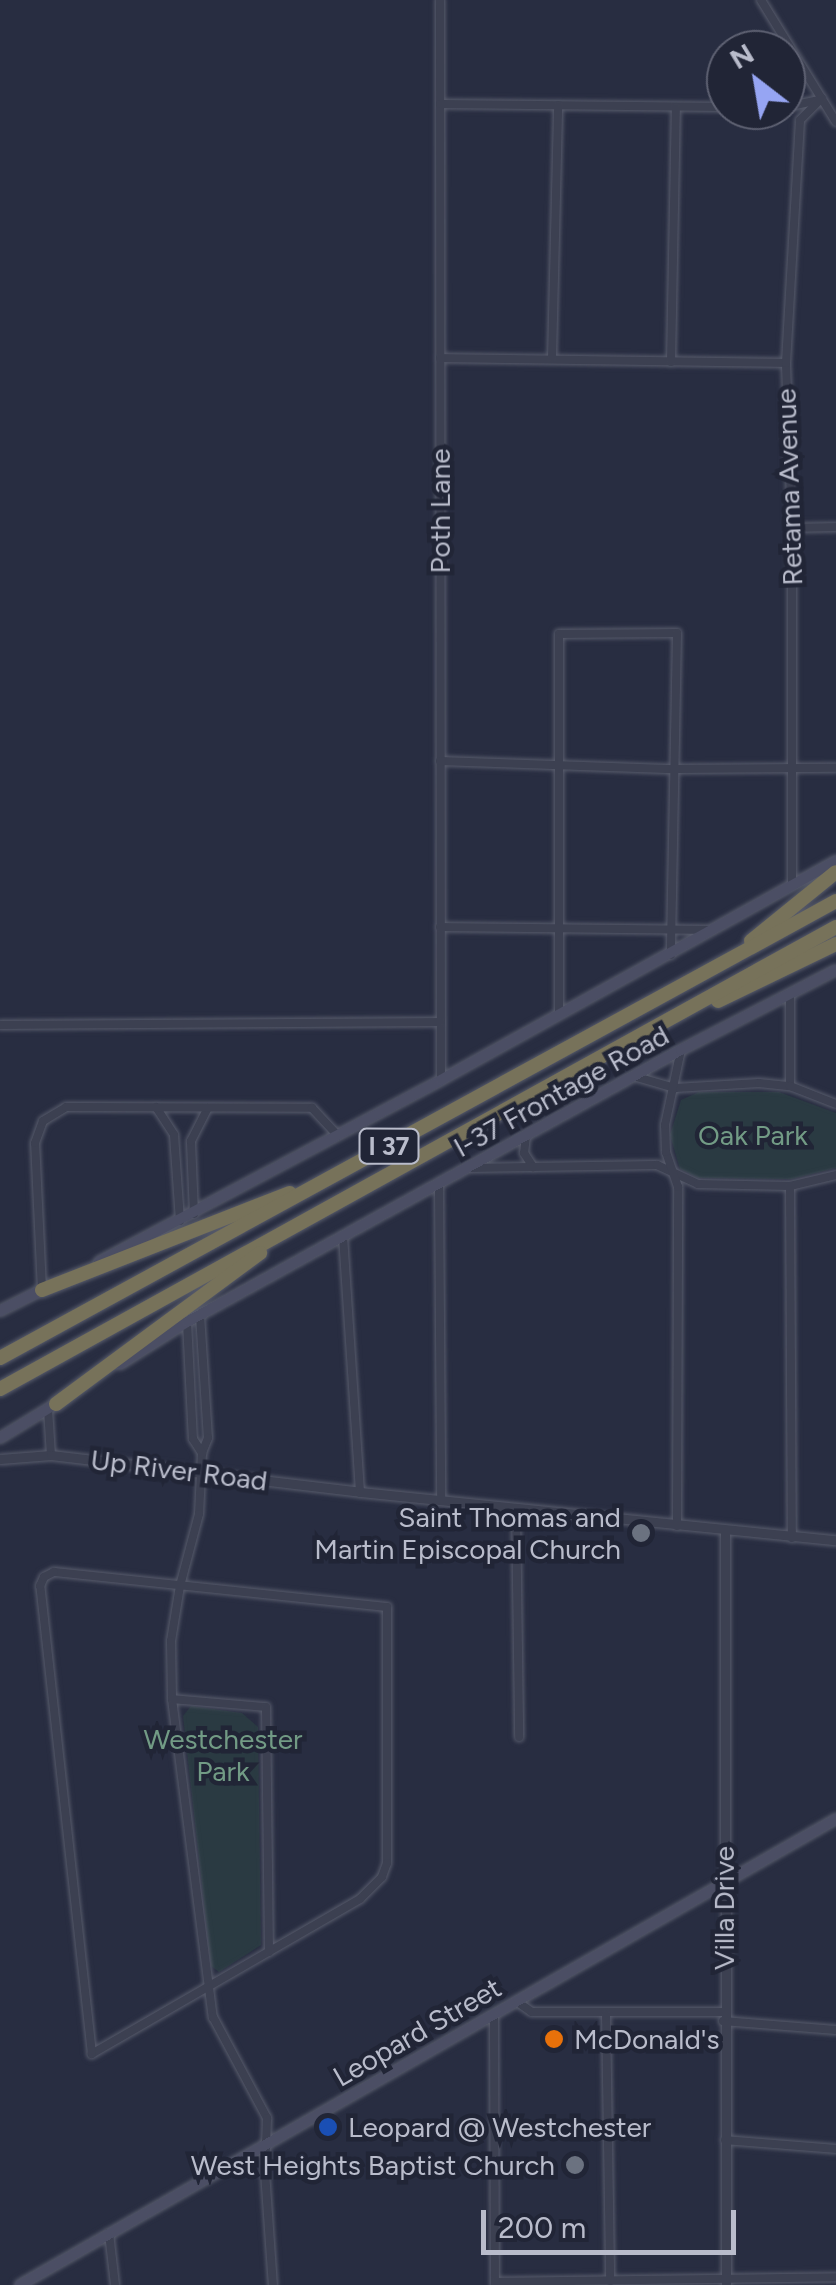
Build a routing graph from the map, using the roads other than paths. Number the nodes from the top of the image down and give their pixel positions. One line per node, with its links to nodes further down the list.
1 (440, 0): 5 (street, Poth Lane)
2 (761, 0): 3 (street)
3 (822, 98): 4 (street); 9 (street); 13 (street, Retama Avenue)
4 (806, 102)
5 (440, 104): 6 (street); 10 (street, Poth Lane)
6 (558, 105): 7 (street); 11 (street)
7 (676, 107): 8 (street); 12 (street)
8 (706, 107)
9 (836, 122)
10 (440, 358): 11 (street); 16 (street, Poth Lane)
11 (552, 358): 12 (street)
12 (671, 362): 13 (street)
13 (786, 363): 15 (street, Retama Avenue)
14 (836, 527): 15 (street)
15 (792, 528): 20 (street, Retama Avenue)
16 (440, 761): 17 (street); 25 (street, Poth Lane)
17 (558, 766): 19 (street); 19 (street); 27 (street)
18 (836, 768): 20 (street)
19 (674, 769): 20 (street); 28 (street)
20 (792, 770): 23 (street, Retama Avenue)
21 (836, 861): 23 (main road)
22 (836, 872): 32 (highway)
23 (792, 886): 29 (main road)
24 (836, 901): 32 (highway, I 37)
25 (440, 927): 27 (street); 36 (street, Poth Lane)
26 (836, 927): 38 (highway, I 37)
27 (556, 929): 28 (street); 35 (street)
28 (673, 929): 29 (street); 31 (street)
29 (712, 930): 31 (main road)
30 (836, 944): 38 (highway)
31 (671, 954): 35 (main road)
32 (720, 966): 56 (highway, I 37)
33 (836, 970): 34 (main road, I-37 Frontage Road)
34 (790, 995): 39 (main road, I-37 Frontage Road); 42 (street)
35 (559, 1014): 41 (main road)
36 (440, 1022): 37 (street); 41 (street, Poth Lane)
37 (0, 1024)
38 (634, 1036): 59 (highway, I 37)
39 (681, 1050): 40 (main road, I-37 Frontage Road); 43 (street)
40 (633, 1076): 43 (street); 47 (main road, I-37 Frontage Road)
41 (440, 1080): 48 (main road)
42 (790, 1086): 43 (street); 44 (street)
43 (675, 1088): 53 (street)
44 (836, 1104)
45 (156, 1107): 46 (street); 50 (street); 62 (street)
46 (208, 1108): 48 (street); 49 (street)
47 (526, 1135): 51 (street); 52 (main road, I-37 Frontage Road)
48 (338, 1136): 58 (main road)
49 (190, 1153): 50 (street); 58 (street)
50 (176, 1154): 60 (street)
51 (533, 1167): 52 (street); 53 (street)
52 (468, 1168): 55 (main road, I-37 Frontage Road)
53 (673, 1173): 57 (street); 77 (street)
54 (836, 1175): 57 (street)
55 (440, 1183): 61 (main road, I-37 Frontage Road); 75 (street)
56 (320, 1184): 62 (highway); 66 (highway, I 37)
57 (790, 1186): 79 (street)
58 (194, 1214): 60 (main road)
59 (306, 1220): 67 (highway, I 37); 68 (highway)
60 (180, 1221): 62 (main road)
61 (343, 1236): 64 (main road, I-37 Frontage Road); 74 (street)
62 (42, 1290): 63 (main road)
63 (0, 1311)
64 (200, 1315): 65 (main road, I-37 Frontage Road); 70 (street)
65 (187, 1322): 68 (main road, I-37 Frontage Road); 70 (street)
66 (0, 1358)
67 (0, 1389)
68 (52, 1407): 69 (main road, I-37 Frontage Road); 71 (street)
69 (0, 1438)
70 (202, 1454): 73 (street)
71 (50, 1455): 72 (street, Up River Road); 73 (street, Up River Road)
72 (0, 1459)
73 (203, 1472): 74 (street, Up River Road); 81 (street)
74 (360, 1492): 75 (street, Up River Road)
75 (441, 1500): 76 (street, Up River Road)
76 (516, 1508): 77 (street, Up River Road); 83 (street)
77 (677, 1526): 78 (street, Up River Road)
78 (725, 1531): 79 (street, Up River Road); 85 (street, Villa Drive)
79 (792, 1538): 80 (street, Up River Road)
80 (836, 1540)
81 (180, 1586): 82 (street); 86 (street); 87 (street)
82 (172, 1699): 86 (street); 87 (street)
83 (519, 1737)
84 (836, 1819): 85 (main road, Leopard Street)
85 (723, 1884): 88 (main road, Leopard Street); 91 (street, Villa Drive)
86 (269, 1952): 87 (street)
87 (207, 1988): 94 (street)
88 (516, 2001): 89 (main road, Leopard Street); 90 (street)
89 (494, 2014): 94 (main road, Leopard Street); 100 (street)
90 (606, 2014): 91 (street); 98 (street)
91 (723, 2017): 92 (street); 93 (street, Villa Drive)
92 (836, 2030)
93 (725, 2140): 95 (street); 99 (street, Villa Drive)
94 (267, 2143): 96 (main road, Leopard Street); 103 (street)
95 (836, 2149)
96 (109, 2233): 101 (main road, Leopard Street); 102 (street)
97 (836, 2278): 99 (street)
98 (610, 2282): 99 (street); 100 (street)
99 (726, 2282)
100 (495, 2283)
101 (20, 2285)
102 (114, 2285)
103 (273, 2285)

